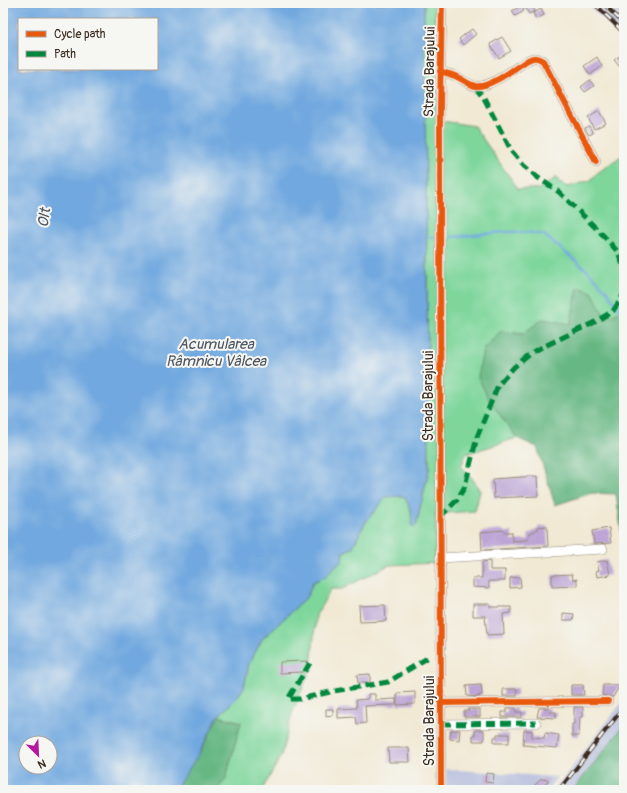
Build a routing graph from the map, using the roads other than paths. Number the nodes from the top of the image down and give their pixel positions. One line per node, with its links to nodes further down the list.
1 (442, 3): 2 (street, Strada Barajului)
2 (440, 71): 3 (street); 5 (street, Strada Barajului)
3 (596, 162)
4 (603, 549): 5 (street)
5 (440, 558): 7 (street, Strada Barajului)
6 (608, 701): 7 (street)
7 (440, 703): 9 (street, Strada Barajului)
8 (536, 723): 9 (street)
9 (441, 724): 10 (street, Strada Barajului)
10 (441, 790)

